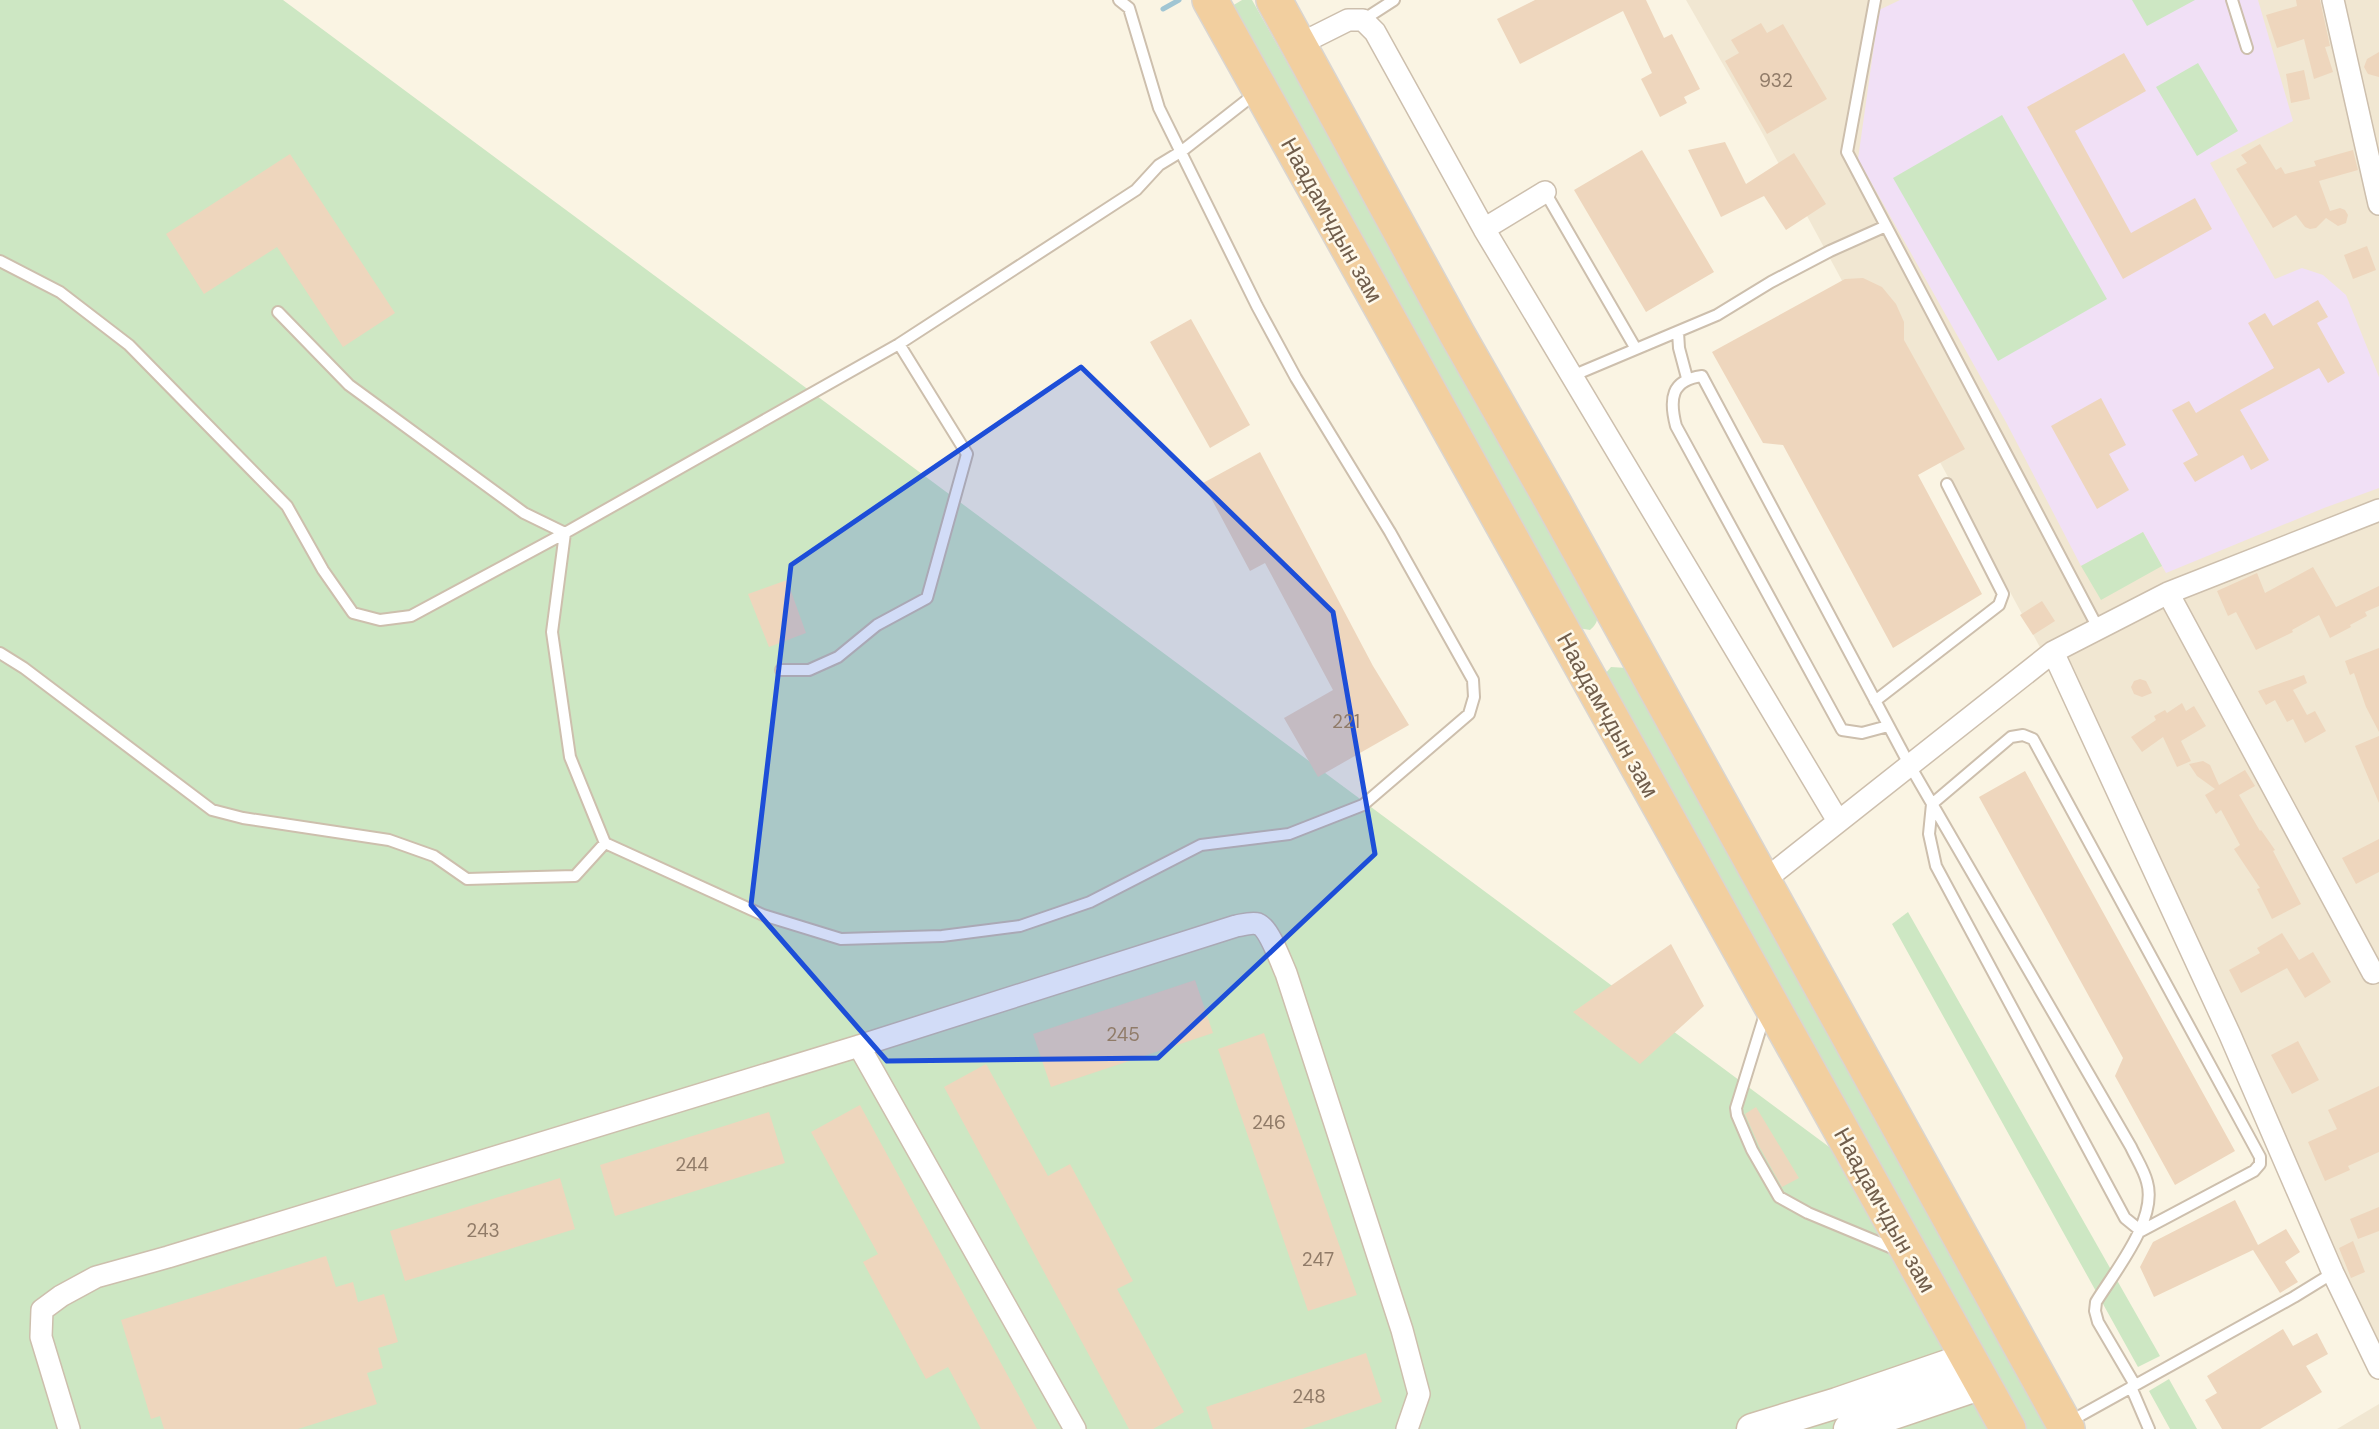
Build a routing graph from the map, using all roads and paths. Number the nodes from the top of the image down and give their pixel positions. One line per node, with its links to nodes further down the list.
1 (1119, 0): 12 (lane)
2 (1273, 0): 9 (highway)
3 (1394, 0): 8 (lane)
4 (1875, 0): 15 (lane)
5 (2232, 0): 10 (lane)
6 (2333, 0): 14 (street)
7 (1214, 6): 11 (highway, Наадамчдын зам)
8 (1363, 20): 9 (street); 16 (street)
9 (1298, 45): 29 (highway)
10 (2247, 48)
11 (1259, 90): 12 (lane); 32 (highway, Наадамчдын зам)
12 (1182, 151): 20 (lane); 39 (lane)
13 (1545, 192): 16 (street); 21 (lane)
14 (2379, 204)
15 (1886, 226): 19 (lane); 28 (lane)
16 (1484, 229): 22 (street)
17 (0, 261): 26 (lane)
18 (278, 312): 26 (lane)
19 (1678, 332): 21 (lane); 23 (lane)
20 (899, 344): 26 (lane); 33 (lane)
21 (1636, 349): 22 (lane)
22 (1572, 376): 38 (street)
23 (1687, 378): 34 (lane); 35 (lane)
24 (1947, 484): 34 (lane)
25 (2379, 510): 27 (street)
26 (565, 533): 39 (lane)
27 (2168, 593): 28 (street); 41 (street)
28 (2098, 628): 30 (street)
29 (1626, 633): 32 (highway); 40 (highway)
30 (2053, 652): 36 (street); 46 (street)
31 (0, 653): 39 (lane)
32 (1578, 662): 42 (highway, Наадамчдын зам)
33 (781, 670)
34 (1875, 701): 35 (lane)
35 (1888, 726): 36 (lane)
36 (1909, 764): 37 (lane); 38 (street)
37 (1931, 804): 44 (lane); 44 (lane); 44 (lane)
38 (1838, 821): 40 (street)
39 (605, 843)
40 (1762, 882): 50 (highway)
41 (2373, 973)
42 (1768, 1001): 45 (highway, Наадамчдын зам); 45 (lane)
43 (859, 1046): 51 (street); 52 (street); 53 (street)
44 (2141, 1231): 49 (lane)
45 (1911, 1256): 48 (highway, Наадамчдын зам)
46 (2333, 1273): 47 (street); 49 (lane)
47 (2379, 1368)
48 (1975, 1371): 54 (main road); 55 (main road); 56 (highway, Наадамчдын зам)
49 (2133, 1386): 50 (lane); 57 (lane)
50 (2066, 1427)
51 (69, 1429)
52 (1075, 1429)
53 (1407, 1429)
54 (1752, 1429)
55 (1850, 1429)
56 (2008, 1429)
57 (2150, 1429)

